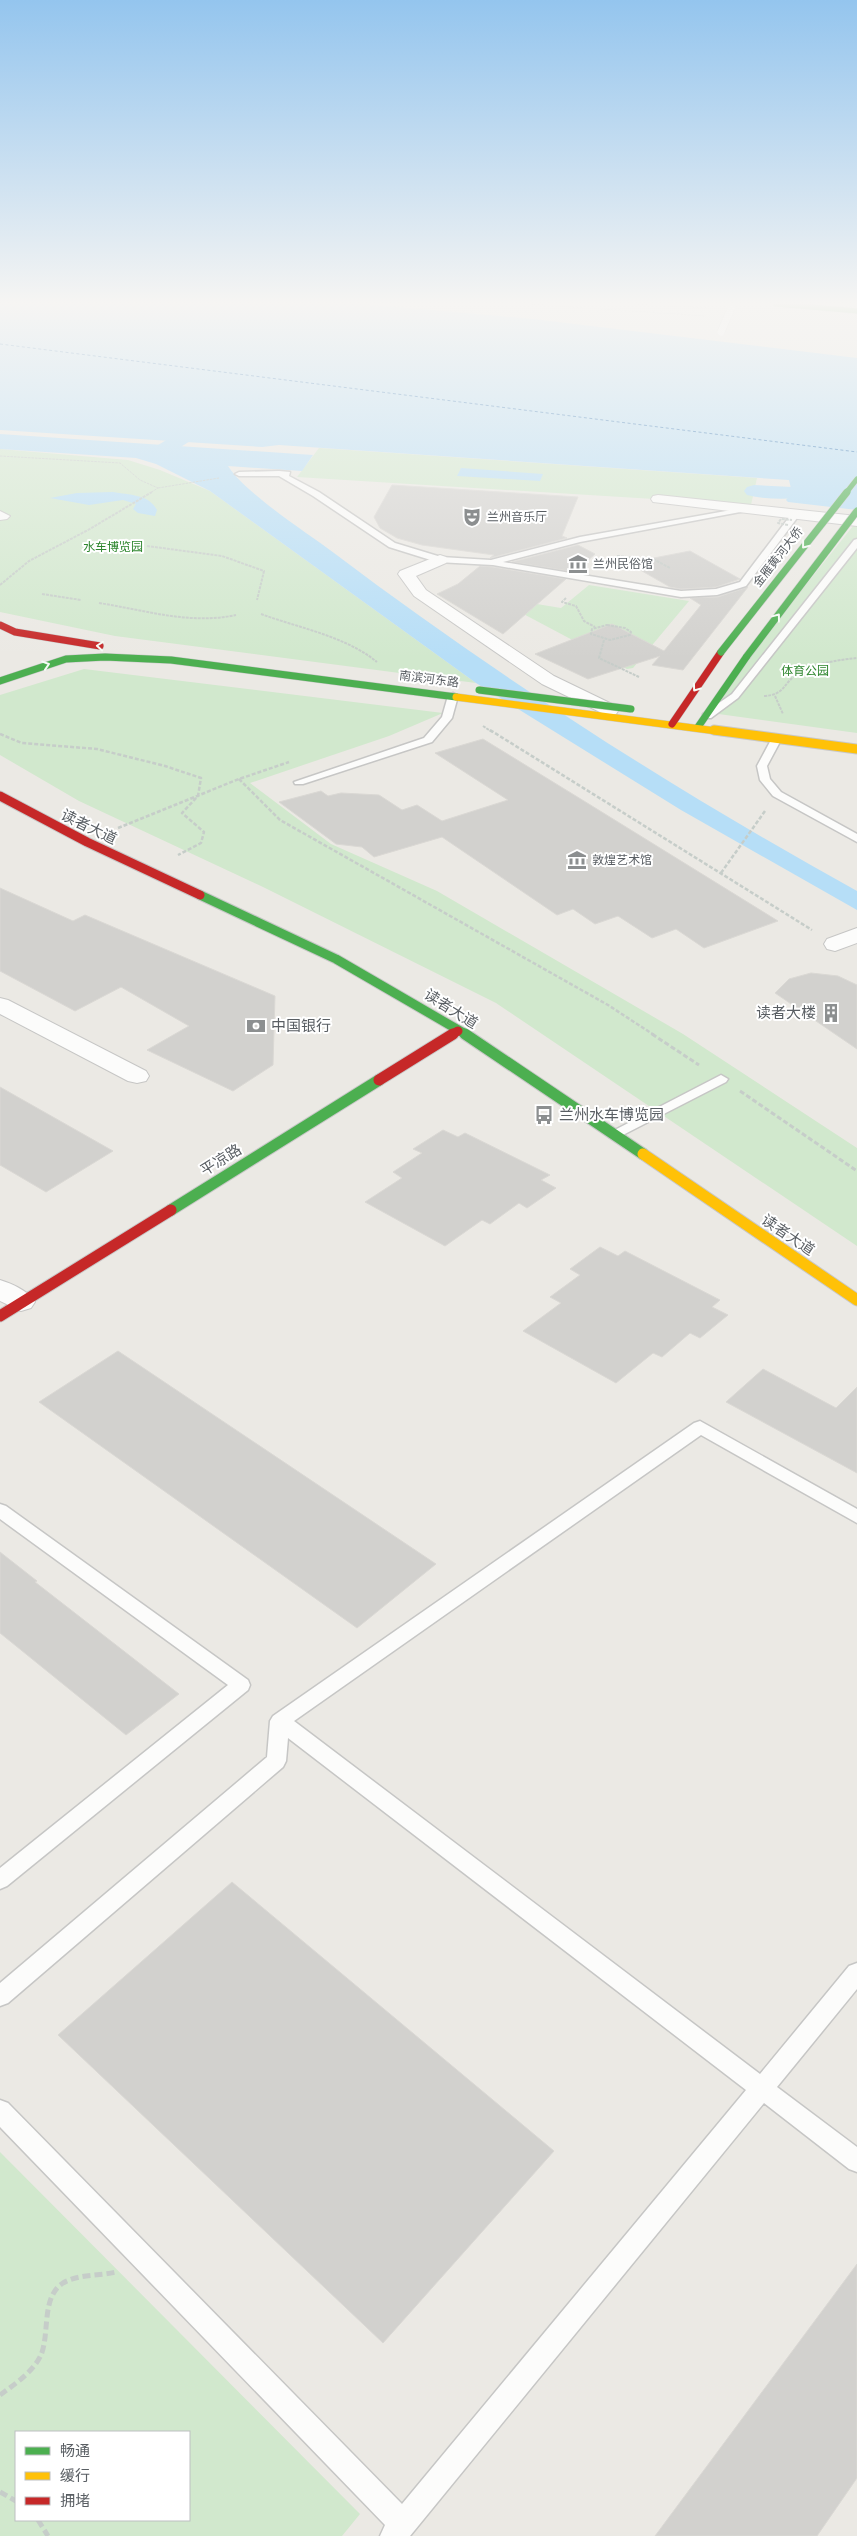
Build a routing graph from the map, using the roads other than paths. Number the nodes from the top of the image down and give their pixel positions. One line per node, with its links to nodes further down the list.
1 (279, 473): 2 (lane); 3 (lane); 12 (lane)
2 (239, 474)
3 (299, 475)
4 (857, 479): 19 (main road, 金雁黄河大侨, one-way to 19, bridge)
5 (658, 499): 6 (street)
6 (749, 507): 8 (lane); 9 (street); 13 (lane)
7 (857, 512): 20 (main road, one-way to 7, bridge)
8 (794, 518): 10 (lane); 13 (lane)
9 (857, 521)
10 (857, 526)
11 (857, 542): 20 (lane)
12 (440, 560): 13 (lane); 18 (street)
13 (491, 563)
14 (0, 625): 16 (main road, 南滨河东路, one-way to 14)
15 (0, 680): 17 (main road, 南滨河东路, one-way to 17)
16 (476, 694): 17 (main road, 南滨河东路); 18 (main road, 南滨河东路, bridge)
17 (452, 701): 24 (lane)
18 (628, 714): 19 (main road, 南滨河东路)
19 (674, 720): 20 (main road, 南滨河东路)
20 (700, 723): 21 (main road, 南滨河东路); 22 (main road, 南滨河东路)
21 (777, 738): 23 (main road, 南滨河东路); 26 (lane)
22 (857, 739)
23 (857, 749)
24 (299, 782)
25 (0, 796): 28 (main road, 读者大道)
26 (857, 839)
27 (0, 1005): 29 (street)
28 (458, 1030): 31 (main road, 读者大道); 33 (main road, 平凉路)
29 (136, 1076)
30 (721, 1079): 31 (lane)
31 (614, 1134): 32 (main road, 读者大道)
32 (857, 1300)
33 (7, 1302)
34 (0, 1510): 37 (lane)
35 (857, 1517): 36 (lane)
36 (280, 1721): 39 (lane); 40 (lane)
37 (0, 1880)
38 (857, 1973): 40 (lane)
39 (0, 1996)
40 (762, 2088): 42 (lane); 43 (lane)
41 (0, 2112): 43 (lane)
42 (857, 2161)
43 (398, 2530)

